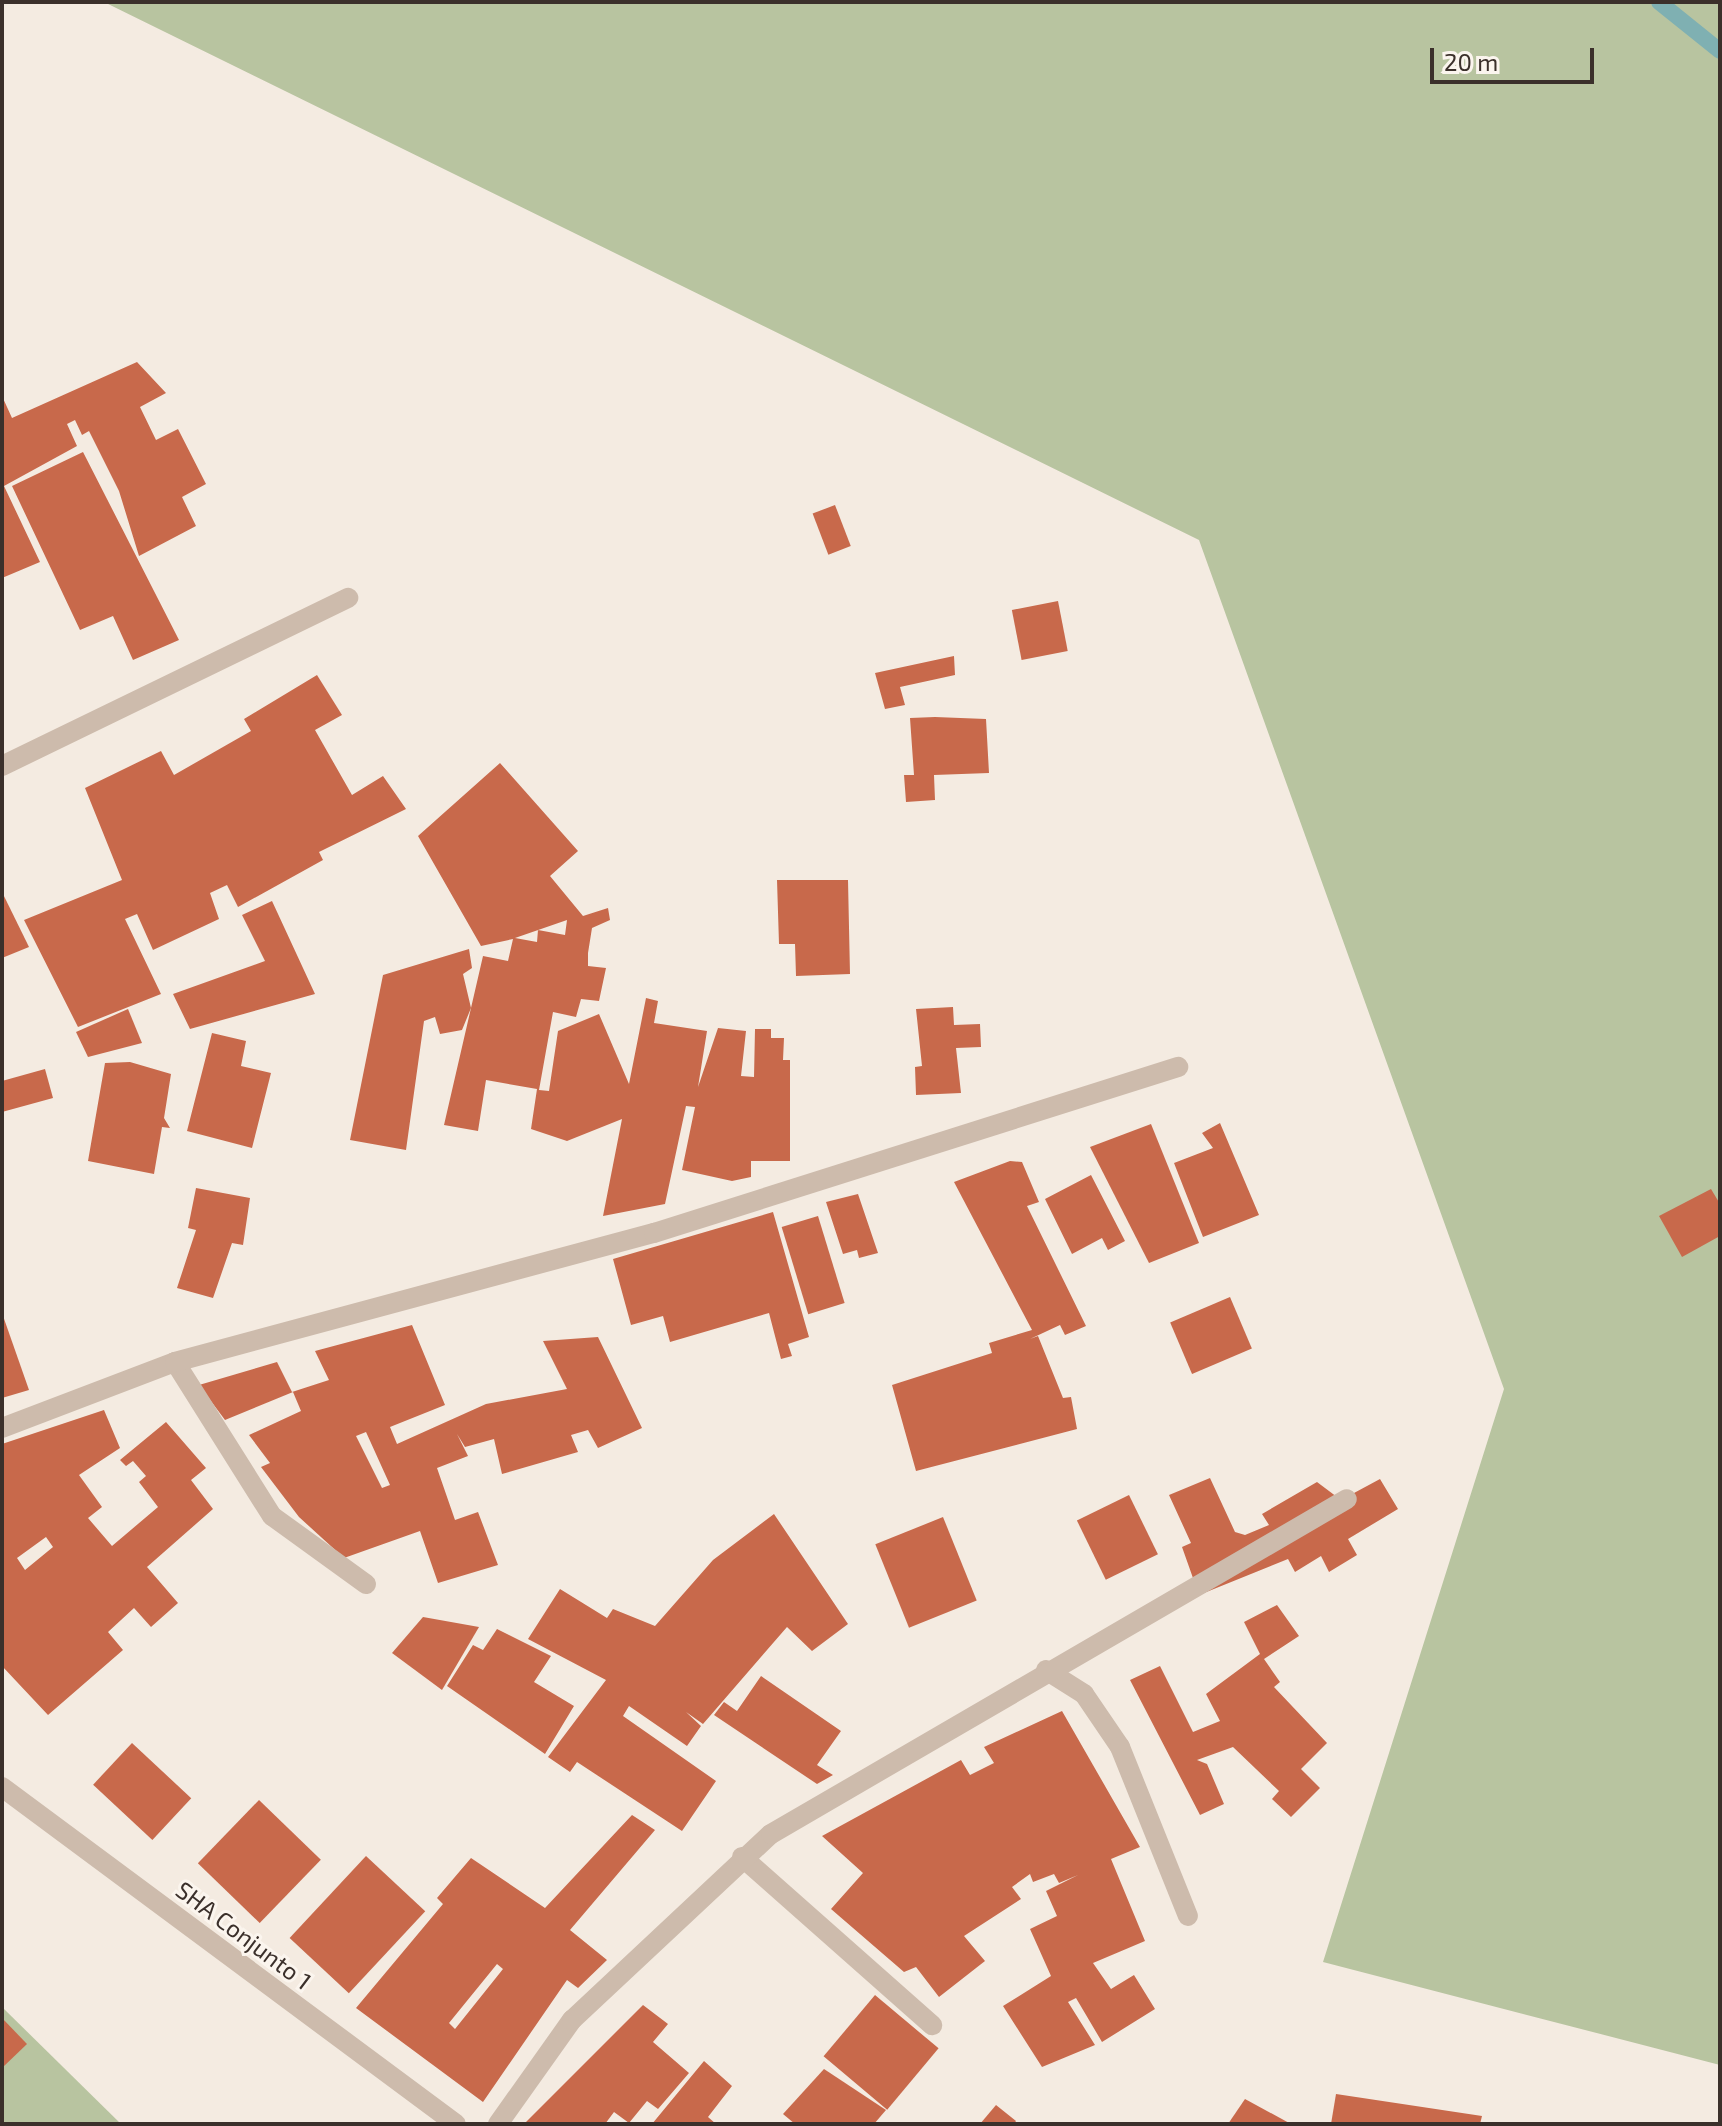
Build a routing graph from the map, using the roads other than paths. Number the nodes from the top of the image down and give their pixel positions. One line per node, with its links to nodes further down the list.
1 (348, 598): 2 (street)
2 (2, 766)
3 (1178, 1067): 4 (street)
4 (175, 1362): 5 (street); 7 (street)
5 (2, 1428)
6 (1347, 1499): 8 (street)
7 (366, 1584)
8 (1046, 1670): 10 (street); 11 (street)
9 (2, 1787): 13 (street, SHA Conjunto 1)
10 (742, 1857): 12 (street); 14 (street)
11 (1188, 1916)
12 (932, 2025)
13 (456, 2124)
14 (498, 2124)

